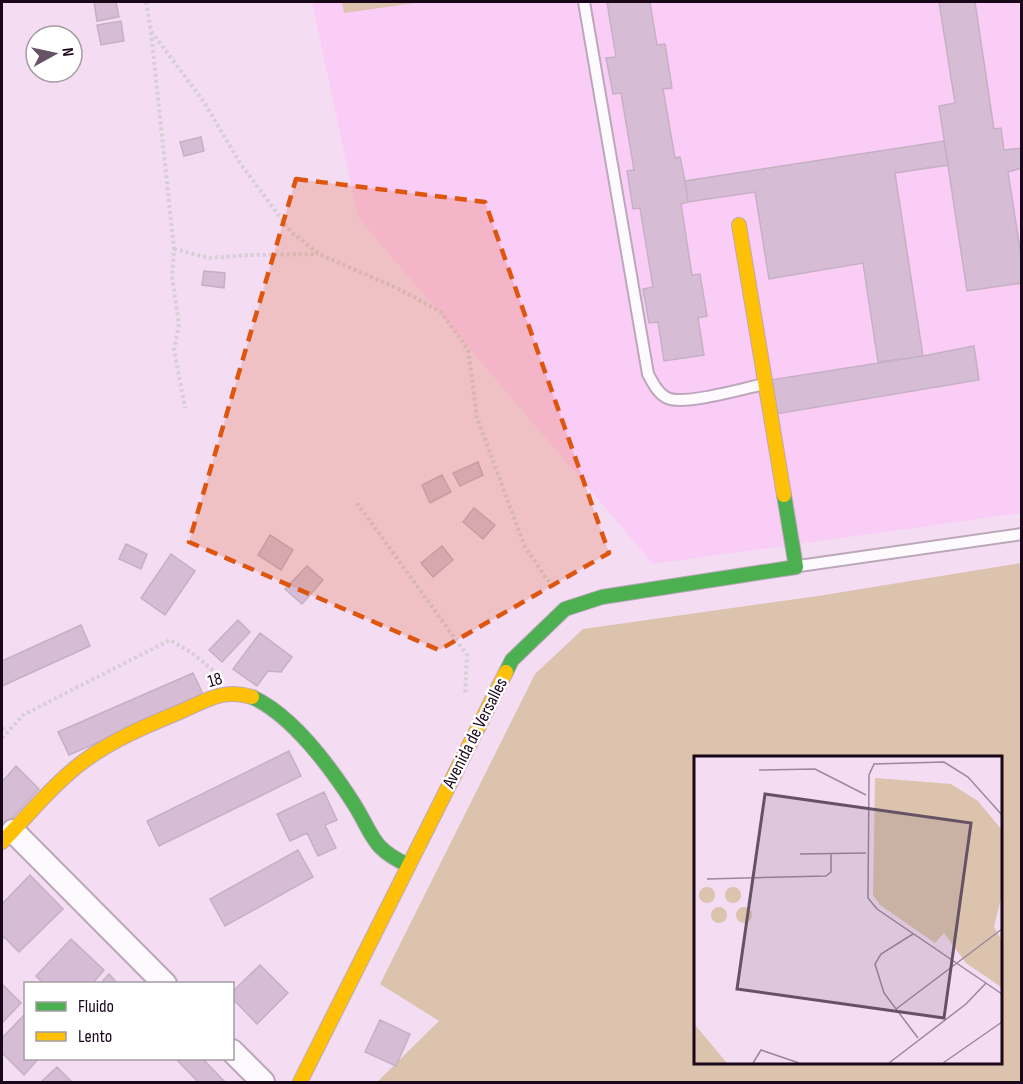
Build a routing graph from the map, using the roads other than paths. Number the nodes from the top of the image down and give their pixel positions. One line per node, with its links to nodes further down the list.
1 (584, 2): 3 (lane)
2 (739, 225): 3 (street)
3 (764, 384): 5 (street)
4 (1022, 534): 5 (lane)
5 (796, 567): 7 (street, Avenida de Versalles)
6 (7, 836): 7 (street, 18); 8 (street)
7 (408, 865): 11 (street, Avenida de Versalles)
8 (163, 982)
9 (234, 1053): 10 (street)
10 (263, 1083)
11 (300, 1083)

